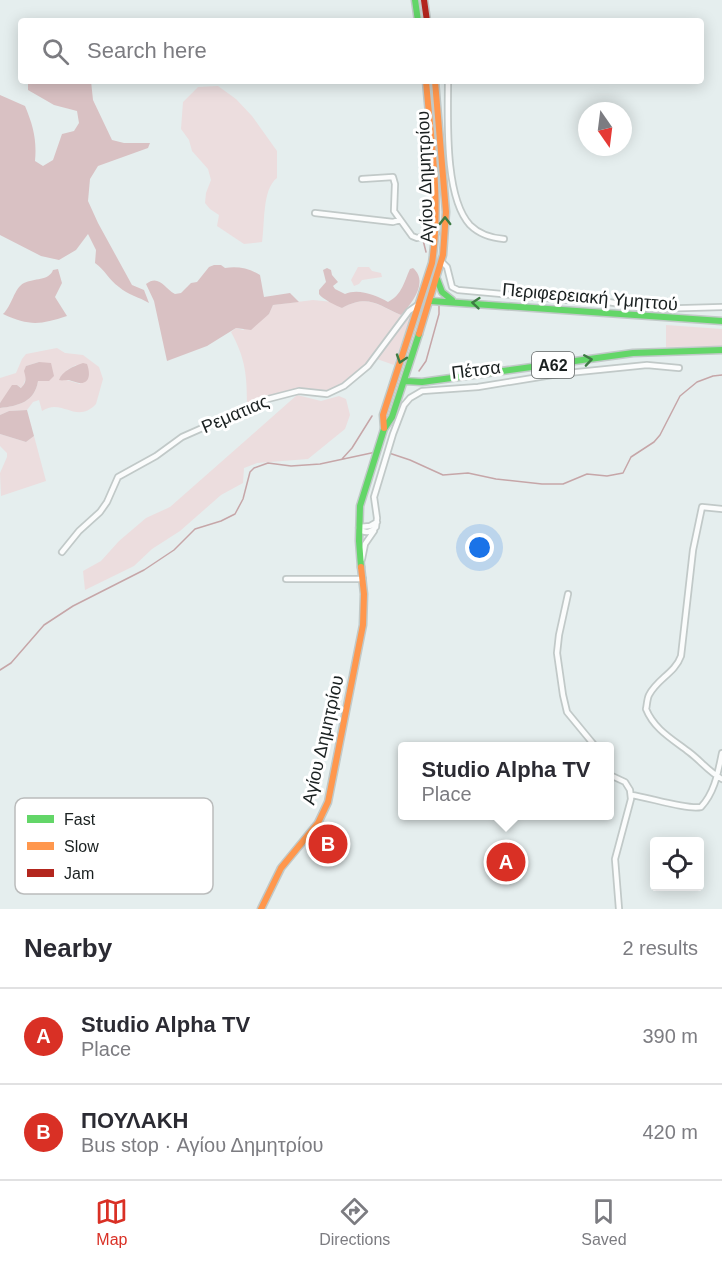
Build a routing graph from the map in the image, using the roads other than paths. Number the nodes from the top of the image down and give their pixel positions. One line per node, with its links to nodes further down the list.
1 (415, 0): 3 (main road)
2 (424, 0): 4 (main road)
3 (418, 18)
4 (427, 18)
5 (426, 84): 11 (main road, Αγίου Δημητρίου)
6 (435, 84): 13 (main road, Αγίου Δημητρίου, one-way to 6)
7 (448, 84): 12 (street)
8 (362, 179): 10 (street)
9 (315, 213): 10 (street)
10 (400, 220): 11 (street)
11 (436, 233): 17 (main road, Αγίου Δημητρίου)
12 (504, 239)
13 (442, 262): 14 (main road, Αγίου Δημητρίου); 18 (street)
14 (437, 279): 15 (main road, Αγίου Δημητρίου); 16 (main road)
15 (431, 301): 16 (main road, Περιφερειακή Υμηττού); 17 (main road, Περιφερειακή Υμηττού); 23 (main road, Αγίου Δημητρίου)
16 (456, 302): 19 (main road, Περιφερειακή Υμηττού, one-way to 16)
17 (419, 304): 22 (main road, one-way to 22); 28 (street, Ρεματιας)
18 (722, 307)
19 (722, 321)
20 (722, 350): 23 (main road, Α62, one-way to 20)
21 (679, 368): 26 (street, Πέτσα)
22 (395, 378): 23 (main road); 24 (main road)
23 (405, 381): 24 (main road)
24 (384, 429): 27 (main road)
25 (722, 509): 36 (street)
26 (376, 525): 27 (street); 29 (street)
27 (359, 527): 29 (main road)
28 (62, 552)
29 (361, 561): 31 (main road, Αγίου Δημητρίου)
30 (286, 579): 31 (street)
31 (363, 579): 38 (main road, Αγίου Δημητρίου)
32 (568, 594): 33 (street)
33 (591, 742)
34 (722, 753): 36 (street)
35 (614, 777): 37 (street)
36 (720, 778): 37 (street)
37 (631, 795): 39 (street)
38 (261, 909)
39 (619, 909)

